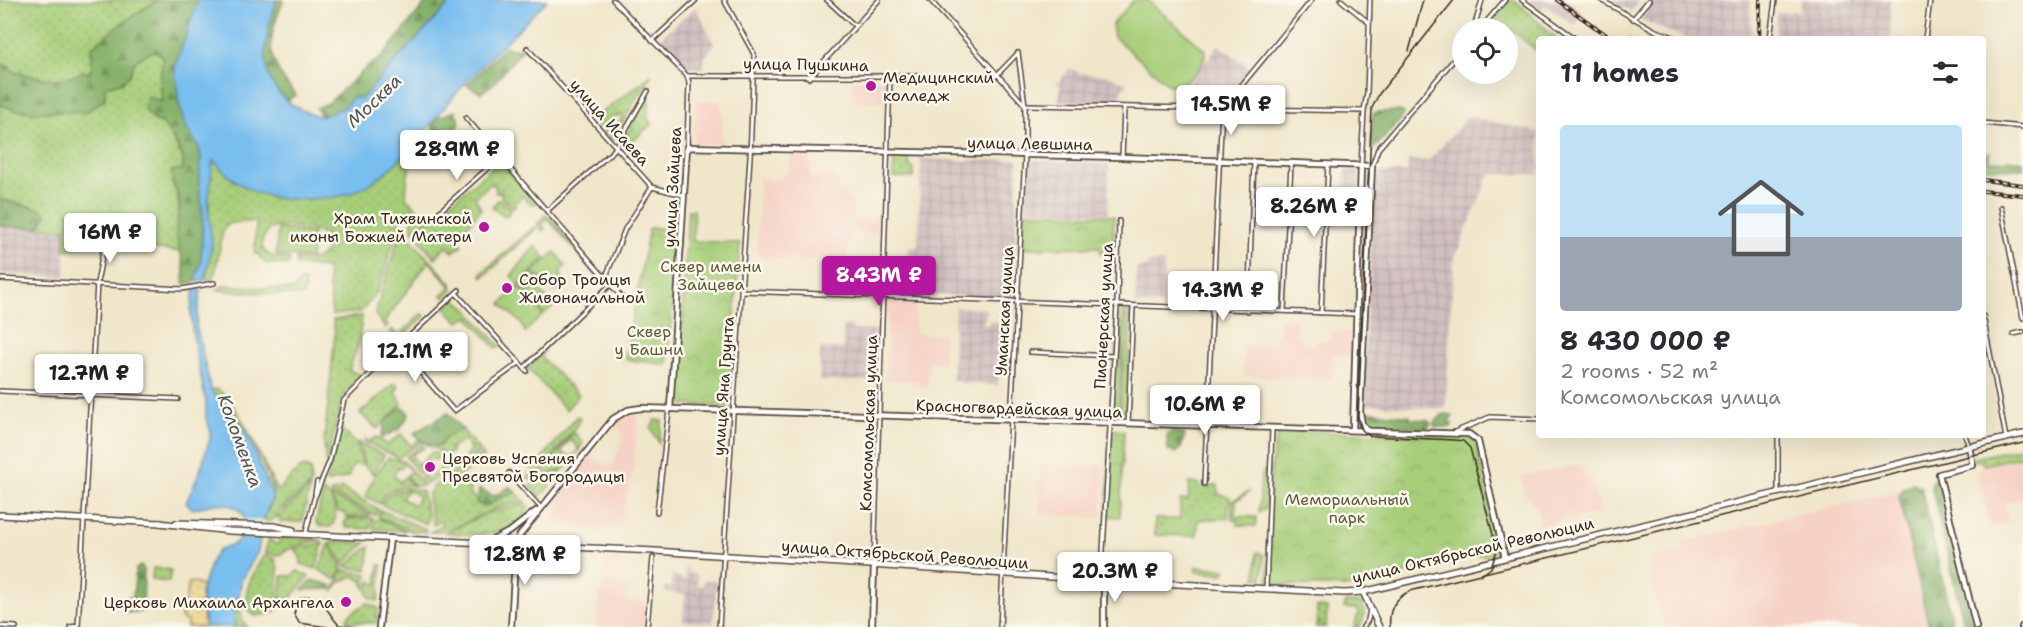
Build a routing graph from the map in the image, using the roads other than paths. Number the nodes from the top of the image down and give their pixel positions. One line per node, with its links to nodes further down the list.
1 (613, 0): 26 (street)
2 (696, 0): 26 (street)
3 (724, 0): 29 (street, улица Яна Грунта)
4 (827, 0): 21 (street)
5 (879, 0): 21 (street)
6 (930, 0): 32 (street)
7 (1312, 0): 37 (street)
8 (1341, 0): 20 (street)
9 (1370, 0): 20 (street)
10 (1482, 0): 17 (street)
11 (1505, 0): 18 (street)
12 (1522, 0): 22 (street)
13 (1601, 0): 19 (street)
14 (1649, 0): 19 (street)
15 (1775, 0): 24 (street)
16 (1930, 0): 25 (street)
17 (1477, 18)
18 (1490, 18)
19 (1633, 19): 23 (street)
20 (1368, 22): 38 (street)
21 (855, 26): 33 (street)
22 (1571, 36)
23 (1673, 36)
24 (1770, 36)
25 (1925, 36)
26 (652, 41): 30 (street)
27 (527, 48): 42 (street, улица Исаева)
28 (1452, 62): 54 (street)
29 (752, 75): 30 (street, улица Пушкина); 33 (street, улица Пушкина); 44 (street, улица Яна Грунта)
30 (687, 76): 43 (street, улица Зайцева)
31 (890, 76): 32 (street, улица Пушкина); 33 (street, улица Пушкина); 45 (street, Комсомольская улица)
32 (996, 76): 35 (street); 35 (street, Уманская улица)
33 (809, 78)
34 (648, 91): 42 (street)
35 (1025, 105): 36 (street); 46 (street, Уманская улица)
36 (1124, 107): 37 (street); 48 (street)
37 (1222, 109): 38 (street); 49 (street)
38 (1364, 111): 53 (street)
39 (466, 118): 47 (street)
40 (1986, 123): 41 (street)
41 (2023, 127)
42 (616, 146): 55 (street, улица Исаева); 58 (street)
43 (687, 147): 44 (street, улица Левшина); 56 (street, улица Зайцева)
44 (750, 148): 45 (street, улица Левшина); 67 (street, улица Яна Грунта)
45 (889, 153): 46 (street, улица Левшина); 68 (street, Комсомольская улица)
46 (1025, 155): 48 (street, улица Левшина); 70 (street, Уманская улица)
47 (500, 157): 58 (street); 59 (street)
48 (1122, 157): 49 (street, улица Левшина)
49 (1218, 160): 50 (street, улица Левшина); 73 (street)
50 (1254, 162): 51 (street, улица Левшина); 74 (street)
51 (1291, 163): 52 (street, улица Левшина); 75 (street)
52 (1328, 165): 53 (street, улица Левшина); 76 (street)
53 (1361, 166): 54 (street, улица Левшина); 77 (street)
54 (1372, 166): 101 (street)
55 (652, 187): 56 (street, улица Исаева); 63 (street)
56 (685, 195): 91 (street, улица Зайцева)
57 (2001, 207): 78 (street)
58 (547, 211): 63 (street)
59 (429, 221)
60 (1119, 221): 71 (street, Пионерская улица)
61 (105, 241): 64 (street)
62 (0, 279): 64 (street)
63 (605, 279): 66 (street)
64 (97, 283): 65 (street); 89 (street)
65 (214, 283)
66 (610, 285): 69 (street); 87 (street)
67 (741, 291): 68 (street); 92 (street, улица Яна Грунта)
68 (884, 297): 70 (street); 93 (street, Комсомольская улица)
69 (625, 301)
70 (1017, 302): 71 (street); 95 (street, Уманская улица)
71 (1117, 305): 72 (street); 86 (street, Пионерская улица)
72 (1133, 306): 73 (street); 97 (street)
73 (1213, 310): 74 (street); 98 (street)
74 (1248, 311): 75 (street)
75 (1284, 312): 76 (street)
76 (1321, 313): 77 (street)
77 (1356, 314): 100 (street)
78 (2023, 318)
79 (1986, 332): 83 (street)
80 (2023, 332): 81 (street)
81 (2013, 334)
82 (393, 341): 84 (street)
83 (1988, 343): 106 (street)
84 (398, 346): 87 (street); 87 (street); 112 (street)
85 (1030, 352): 86 (street)
86 (1113, 356): 96 (street, Пионерская улица)
87 (519, 363)
88 (0, 391): 89 (street)
89 (91, 395): 90 (street); 116 (street)
90 (178, 399)
91 (669, 409): 92 (street, Красногвардейская улица); 113 (street, Красногвардейская улица); 114 (street, улица Зайцева)
92 (733, 411): 93 (street, Красногвардейская улица); 121 (street, улица Яна Грунта)
93 (880, 415): 95 (street, Красногвардейская улица); 124 (street, Комсомольская улица)
94 (1536, 419): 102 (street, Красногвардейская улица)
95 (1009, 420): 96 (street, Красногвардейская улица); 125 (street, Уманская улица)
96 (1109, 423): 97 (street, Красногвардейская улица); 126 (street, Пионерская улица)
97 (1128, 424): 98 (street, Красногвардейская улица)
98 (1207, 425): 99 (street, Красногвардейская улица); 110 (street)
99 (1272, 426): 100 (street, Красногвардейская улица); 127 (street)
100 (1353, 430): 101 (street, Красногвардейская улица)
101 (1367, 430): 102 (street, Красногвардейская улица)
102 (1454, 433): 123 (street)
103 (2023, 434): 106 (main road, улица Октябрьской Революции)
104 (1778, 438): 111 (street)
105 (1966, 438): 107 (street)
106 (2006, 438): 107 (main road, улица Октябрьской Революции)
107 (1969, 447): 111 (main road, улица Октябрьской Революции); 143 (street)
108 (509, 473): 113 (street)
109 (317, 482): 112 (street)
110 (1204, 484)
111 (1778, 492): 123 (main road, улица Октябрьской Революции)
112 (314, 499): 117 (street)
113 (541, 508): 119 (street); 120 (street)
114 (657, 512)
115 (0, 515): 116 (main road, улица Октябрьской Революции)
116 (85, 519): 117 (main road, улица Октябрьской Революции); 131 (street)
117 (306, 532): 118 (main road, улица Октябрьской Революции)
118 (390, 538): 119 (main road, улица Октябрьской Революции); 134 (street)
119 (489, 542): 120 (main road, улица Октябрьской Революции)
120 (516, 544): 121 (main road, улица Октябрьской Революции); 135 (street)
121 (724, 556): 124 (main road, улица Октябрьской Революции); 137 (street, улица Яна Грунта)
122 (653, 558): 136 (street)
123 (1505, 558): 128 (main road, улица Октябрьской Революции)
124 (874, 566): 125 (main road, улица Октябрьской Революции); 138 (street, Комсомольская улица)
125 (1003, 574): 126 (main road, улица Октябрьской Революции); 139 (street, Уманская улица)
126 (1104, 579): 127 (main road, улица Октябрьской Революции); 140 (street, Пионерская улица)
127 (1266, 589): 128 (main road, улица Октябрьской Революции)
128 (1363, 592): 129 (main road)
129 (1370, 607): 141 (street); 142 (main road)
130 (0, 626): 132 (street)
131 (78, 626): 133 (street)
132 (16, 627)
133 (70, 627)
134 (379, 627)
135 (511, 627)
136 (647, 627)
137 (719, 627)
138 (872, 627)
139 (1000, 627)
140 (1104, 627)
141 (1363, 627)
142 (1379, 627)
143 (1976, 627)

